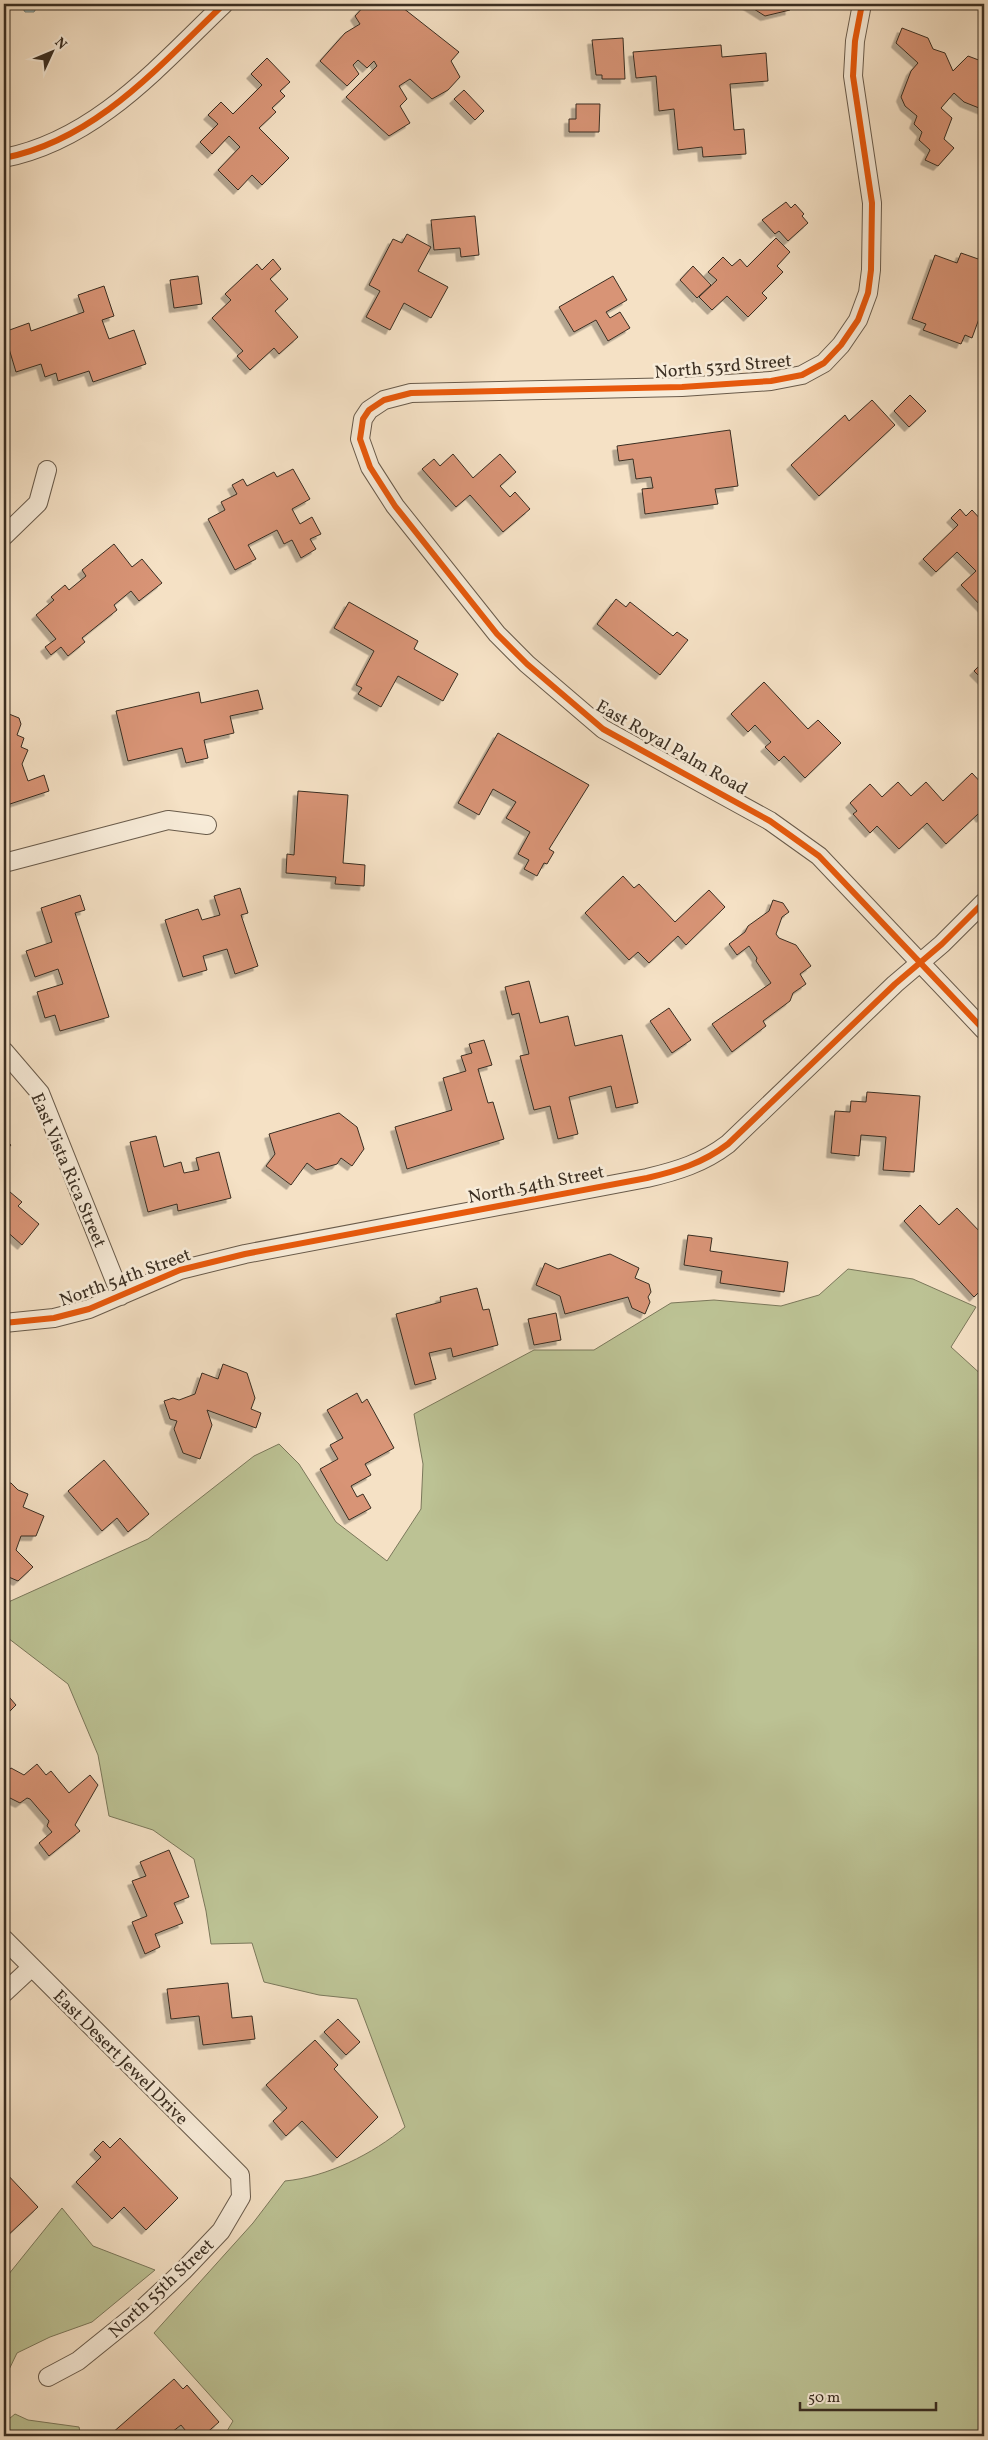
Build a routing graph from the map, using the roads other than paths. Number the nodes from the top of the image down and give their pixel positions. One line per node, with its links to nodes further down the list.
1 (224, 4): 3 (street)
2 (862, 4): 4 (street, North 53rd Street)
3 (4, 158)
4 (369, 410): 10 (street, East Royal Palm Road)
5 (47, 470): 6 (street)
6 (4, 536)
7 (207, 825): 8 (street)
8 (4, 862)
9 (984, 902): 10 (street, North 54th Street)
10 (920, 963): 11 (street, East Royal Palm Road); 13 (street, North 54th Street)
11 (984, 1030)
12 (4, 1051): 13 (street, East Vista Rica Street)
13 (121, 1296): 14 (street, North 54th Street)
14 (4, 1323)
15 (4, 1939): 16 (street, East Desert Jewel Drive)
16 (32, 1967): 17 (street); 18 (street, East Desert Jewel Drive)
17 (4, 1993)
18 (240, 2175): 19 (street, North 55th Street)
19 (48, 2377)

